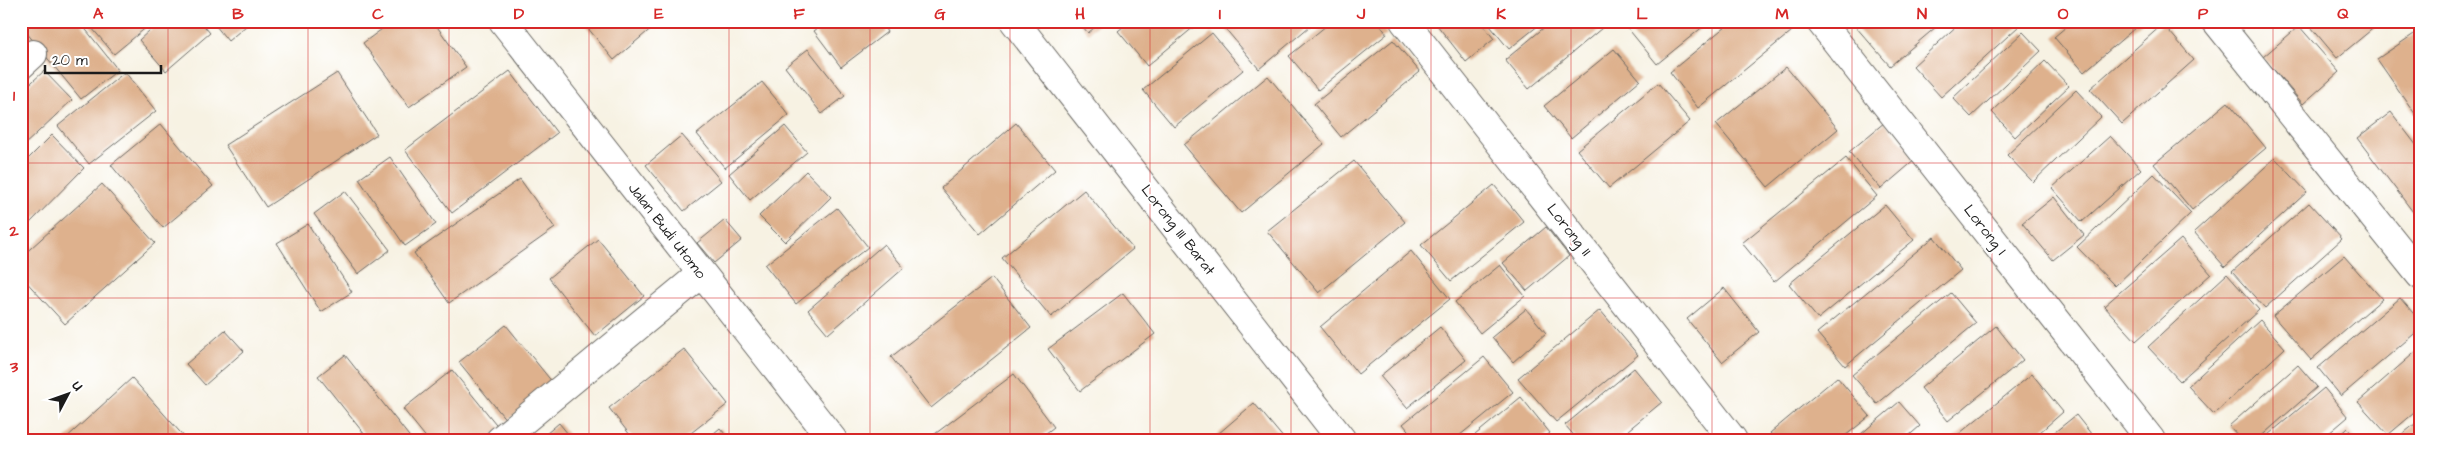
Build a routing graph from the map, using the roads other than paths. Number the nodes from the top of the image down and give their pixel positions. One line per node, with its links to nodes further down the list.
1 (503, 21): 6 (street, Jalan Budi Utomo)
2 (1014, 21): 10 (street, Lorong III Barat)
3 (1404, 21): 11 (street, Lorong II)
4 (1820, 21): 12 (street, Lorong I)
5 (2216, 21): 7 (street)
6 (701, 274): 8 (street); 9 (street, Jalan Budi Utomo)
7 (2420, 275)
8 (500, 440)
9 (832, 440)
10 (1342, 440)
11 (1733, 440)
12 (2151, 440)

